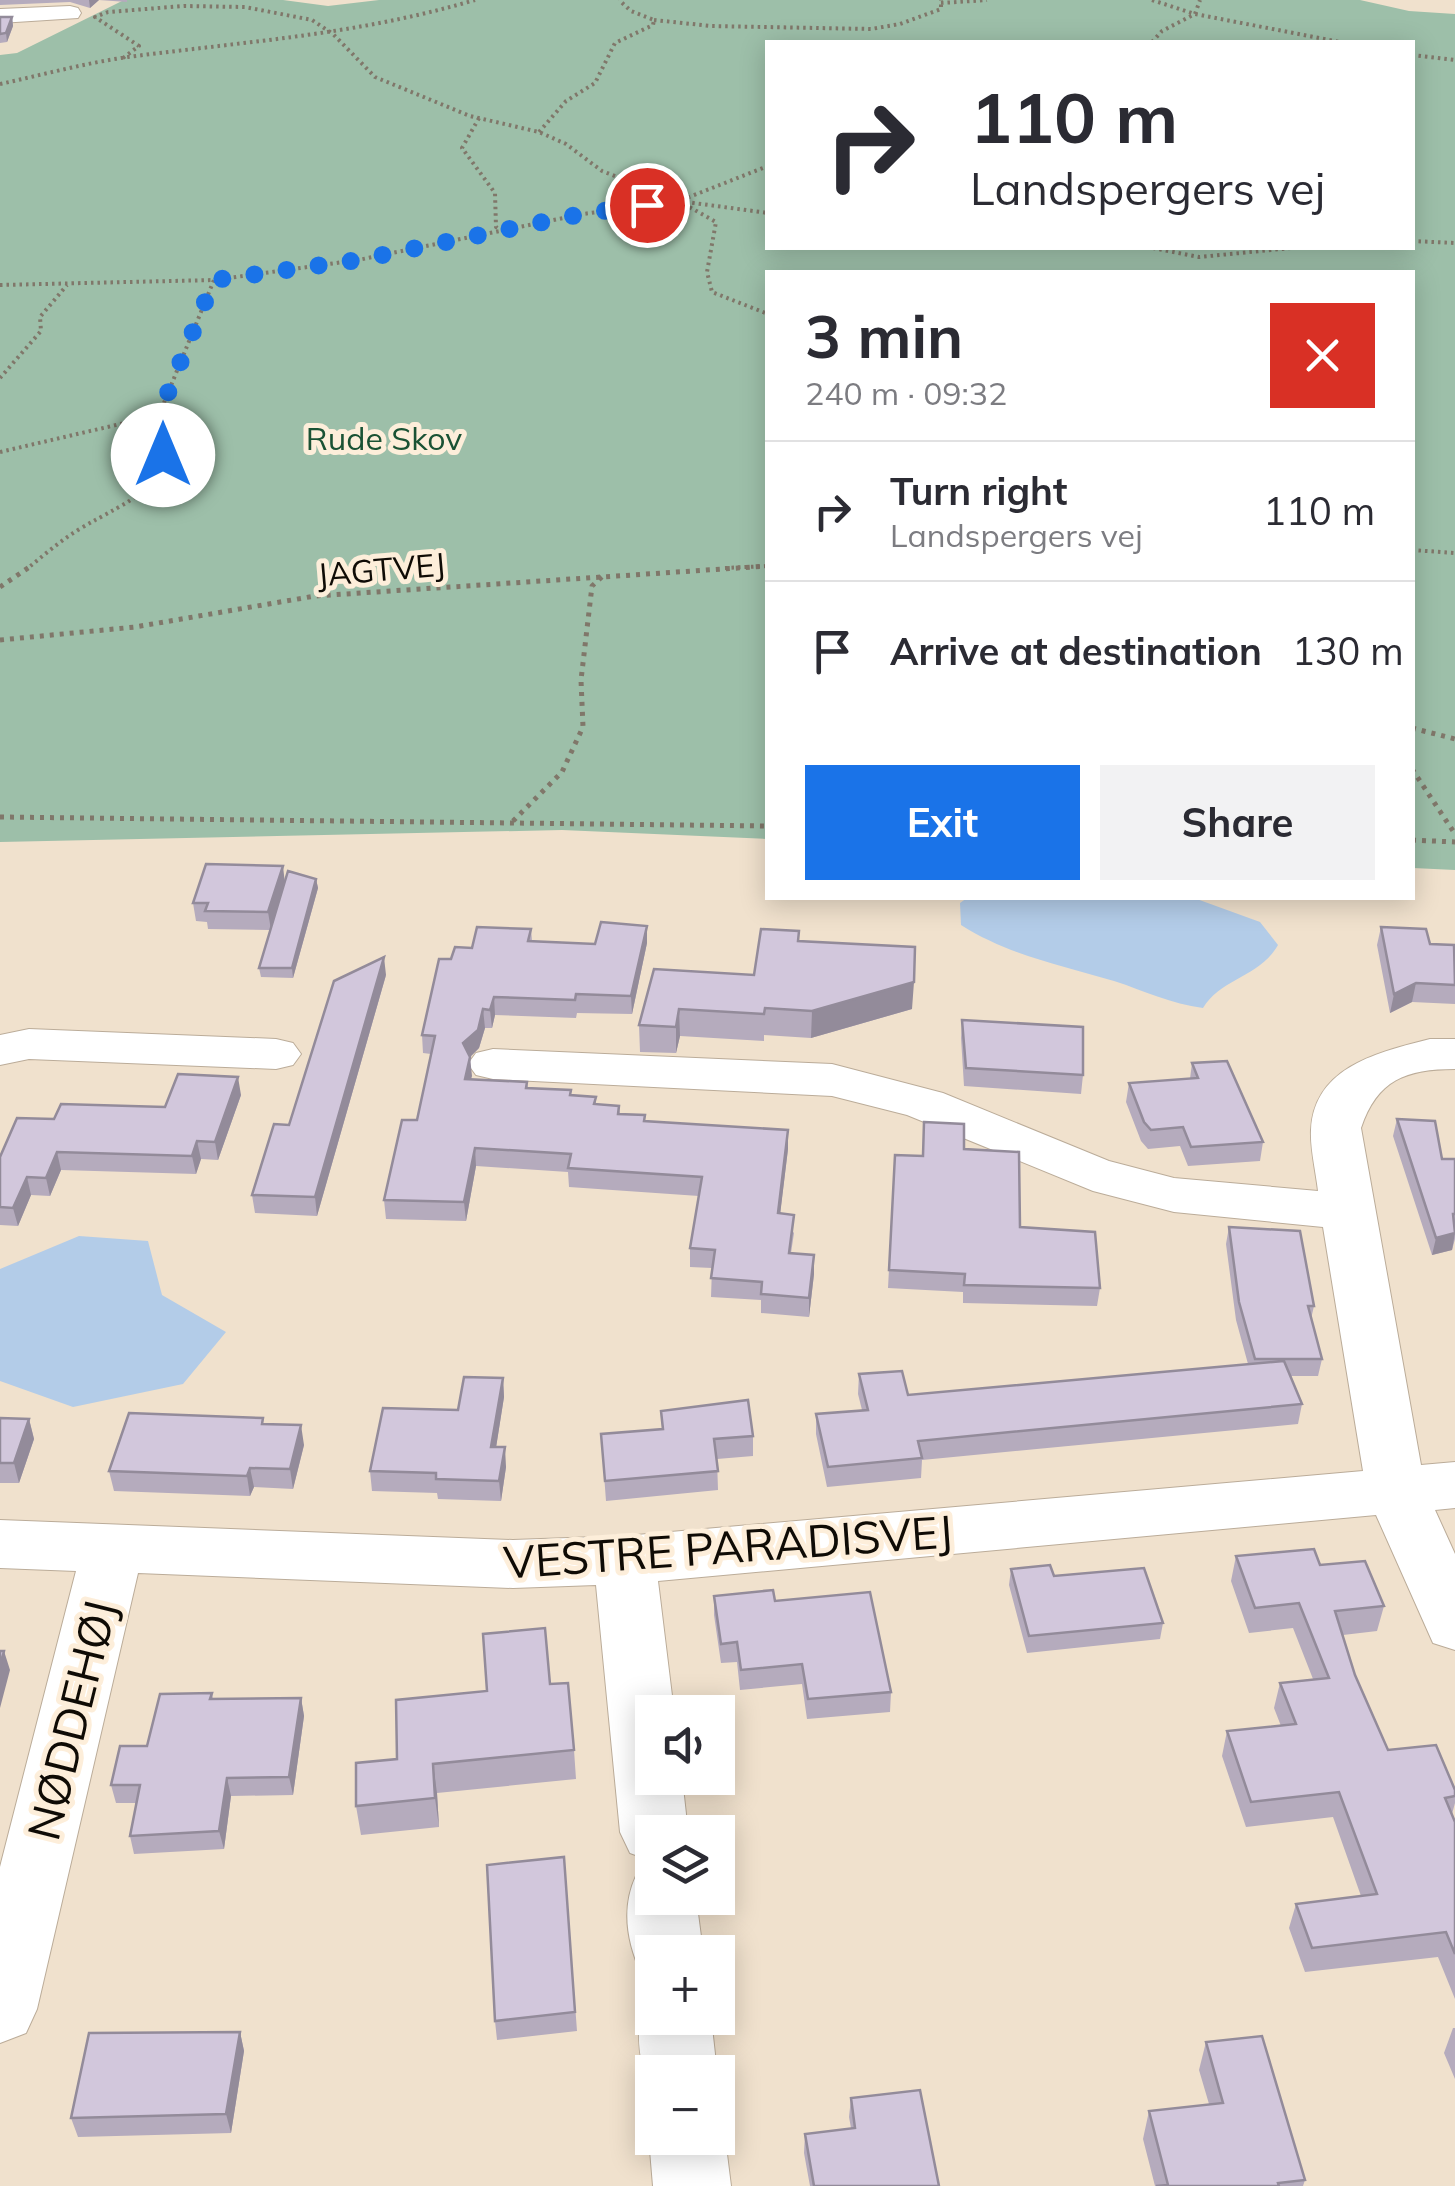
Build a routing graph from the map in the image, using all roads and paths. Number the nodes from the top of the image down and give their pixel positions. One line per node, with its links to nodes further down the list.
1 (476, 0): 11 (path)
2 (620, 0): 10 (path)
3 (987, 0): 6 (path)
4 (1152, 0): 8 (path)
5 (1200, 0): 8 (path)
6 (941, 2): 10 (path)
7 (70, 14): 9 (street)
8 (1196, 14): 12 (path); 13 (path)
9 (0, 16)
10 (654, 20): 19 (path)
11 (333, 34): 15 (path); 15 (path); 18 (path)
12 (1154, 40)
13 (1330, 40)
14 (1415, 55): 16 (path)
15 (123, 58): 17 (path)
16 (1455, 60)
17 (0, 84)
18 (479, 118): 19 (path); 23 (path)
19 (539, 132): 21 (path)
20 (765, 167): 21 (path)
21 (679, 200): 22 (path); 23 (path); 31 (path)
22 (765, 213)
23 (502, 231): 28 (path)
24 (1415, 241): 25 (path)
25 (1455, 243)
26 (1163, 250): 27 (path)
27 (1272, 250)
28 (214, 280): 30 (path); 33 (path)
29 (0, 285): 30 (path)
30 (67, 285): 32 (path)
31 (765, 313)
32 (0, 378)
33 (159, 415): 34 (path); 39 (path)
34 (0, 452)
35 (1415, 550): 36 (path)
36 (1455, 552)
37 (765, 566): 38 (path, JAGTVEJ)
38 (606, 574): 40 (path, JAGTVEJ); 45 (path)
39 (0, 588)
40 (0, 640)
41 (1415, 729): 42 (path)
42 (1455, 739)
43 (1415, 774): 47 (path)
44 (0, 817): 45 (path)
45 (513, 821): 46 (path)
46 (765, 826)
47 (1455, 838): 48 (path)
48 (1415, 840)
49 (0, 1050): 50 (street)
50 (276, 1054)
51 (1455, 1054): 53 (street)
52 (493, 1064): 53 (street)
53 (1346, 1212): 55 (street)
54 (1455, 1485): 55 (street, VESTRE PARADISVEJ)
55 (1396, 1490): 58 (street, VESTRE PARADISVEJ); 59 (street)
56 (0, 1544): 57 (street, VESTRE PARADISVEJ)
57 (114, 1548): 58 (street, VESTRE PARADISVEJ); 61 (street, NØDDEHØJ)
58 (625, 1560): 60 (street)
59 (1455, 1625)
60 (652, 1815)
61 (0, 2009)
62 (689, 2155): 63 (street)
63 (692, 2186)

